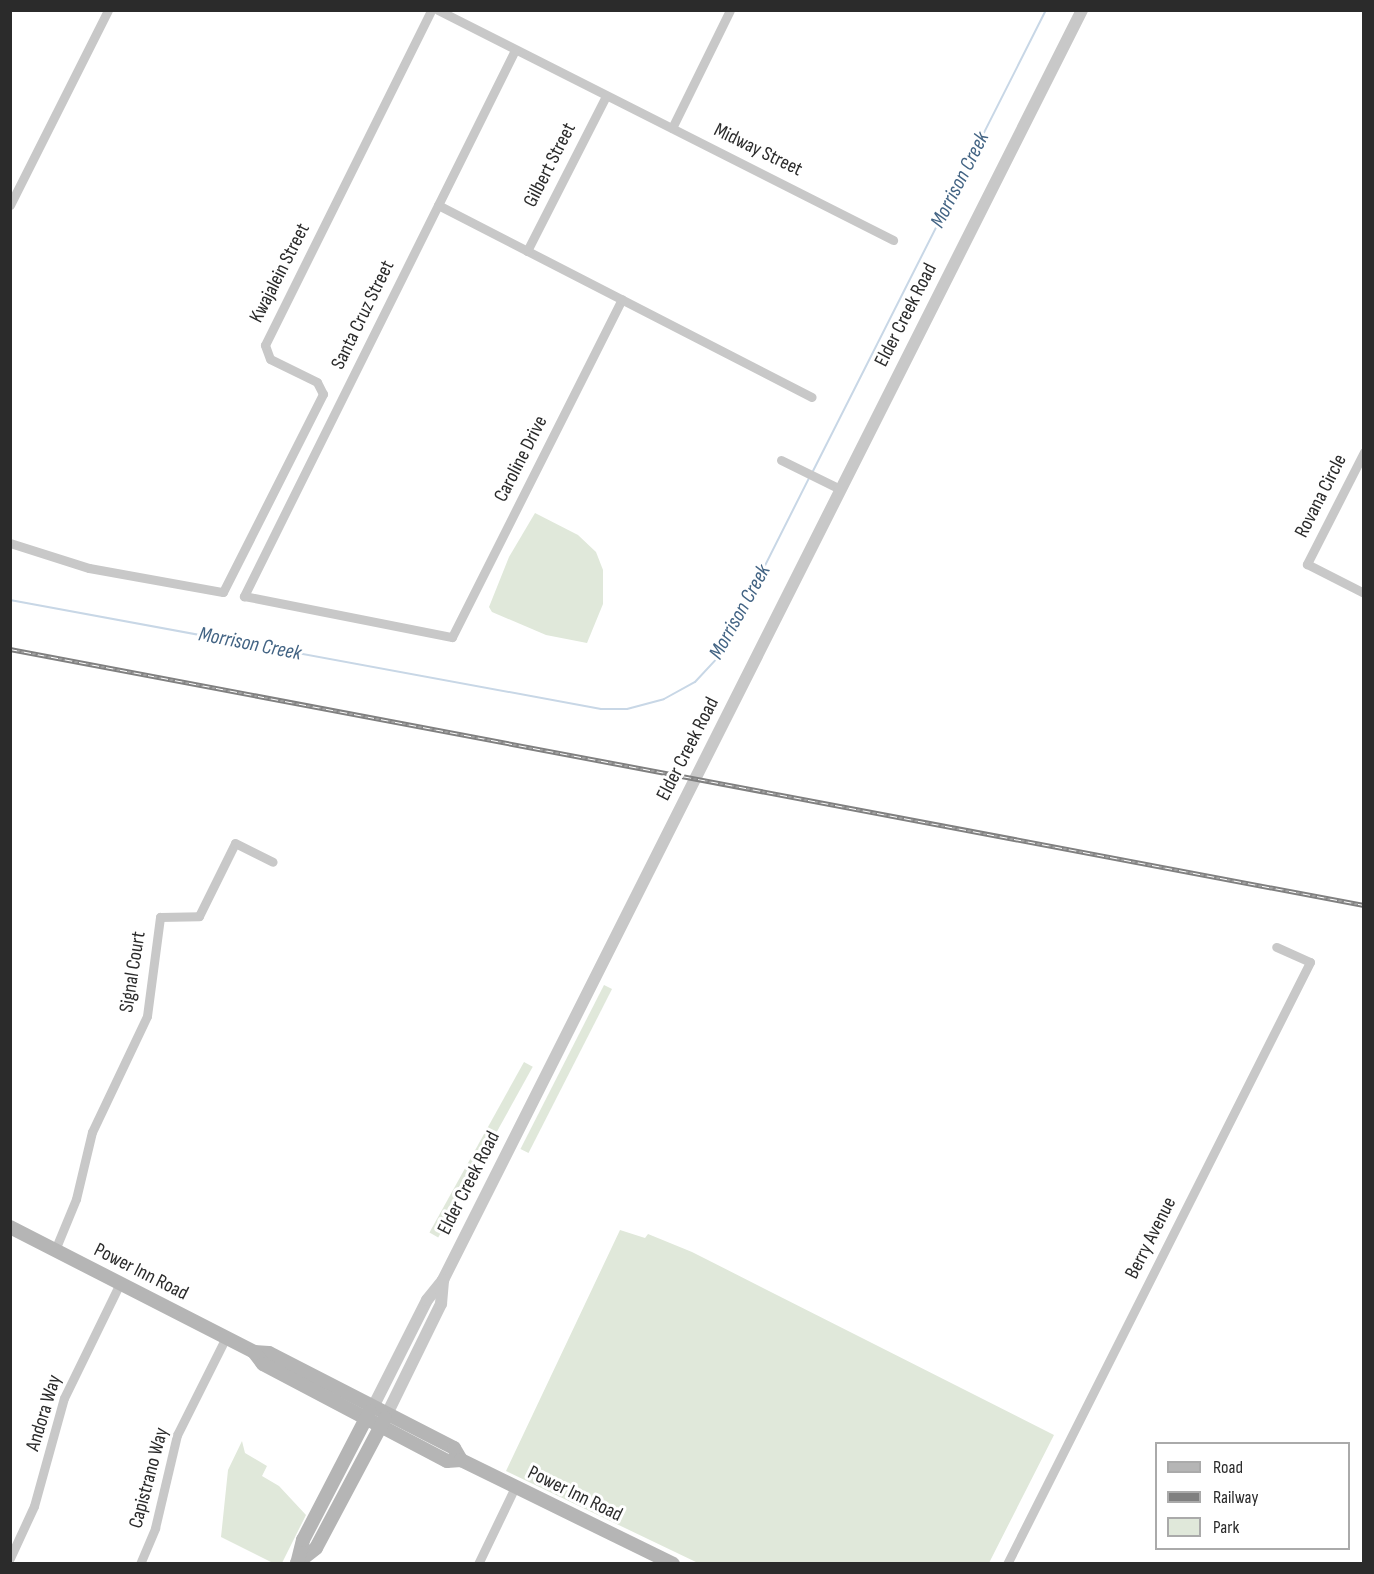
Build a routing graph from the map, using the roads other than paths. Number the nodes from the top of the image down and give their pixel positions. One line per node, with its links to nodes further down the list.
1 (108, 10): 9 (street)
2 (431, 10): 18 (street, Kwajalein Street)
3 (438, 10): 6 (street, Midway Street)
4 (730, 10): 8 (street)
5 (1082, 10): 17 (street, Elder Creek Road)
6 (515, 50): 7 (street, Midway Street); 10 (street, Santa Cruz Street)
7 (606, 96): 8 (street, Midway Street); 12 (street, Gilbert Street)
8 (672, 128): 11 (street, Midway Street)
9 (10, 205)
10 (438, 205): 12 (street); 20 (street, Santa Cruz Street)
11 (893, 240)
12 (527, 251): 13 (street)
13 (622, 299): 14 (street); 20 (street, Caroline Drive)
14 (811, 397)
15 (1364, 452): 19 (street, Rovana Circle)
16 (782, 460): 17 (street)
17 (840, 489): 25 (street, Elder Creek Road)
18 (10, 543)
19 (1364, 593)
20 (244, 596)
21 (273, 862): 24 (street, Signal Court)
22 (1276, 947): 36 (street, Berry Avenue)
23 (12, 1231): 24 (main road, Power Inn Road)
24 (55, 1250): 26 (main road, Power Inn Road)
25 (443, 1281): 28 (street, Elder Creek Road); 29 (street, Elder Creek Road)
26 (120, 1283): 27 (main road, Power Inn Road); 31 (street, Andora Way)
27 (226, 1337): 28 (main road, Power Inn Road); 32 (street, Capistrano Way)
28 (369, 1412): 29 (main road, Power Inn Road); 33 (main road, Elder Creek Road)
29 (384, 1420): 30 (main road, Power Inn Road); 33 (main road, Elder Creek Road)
30 (515, 1487): 34 (street); 35 (main road, Power Inn Road)
31 (10, 1558)
32 (140, 1563)
33 (297, 1563)
34 (478, 1563)
35 (673, 1563)
36 (1007, 1563)

